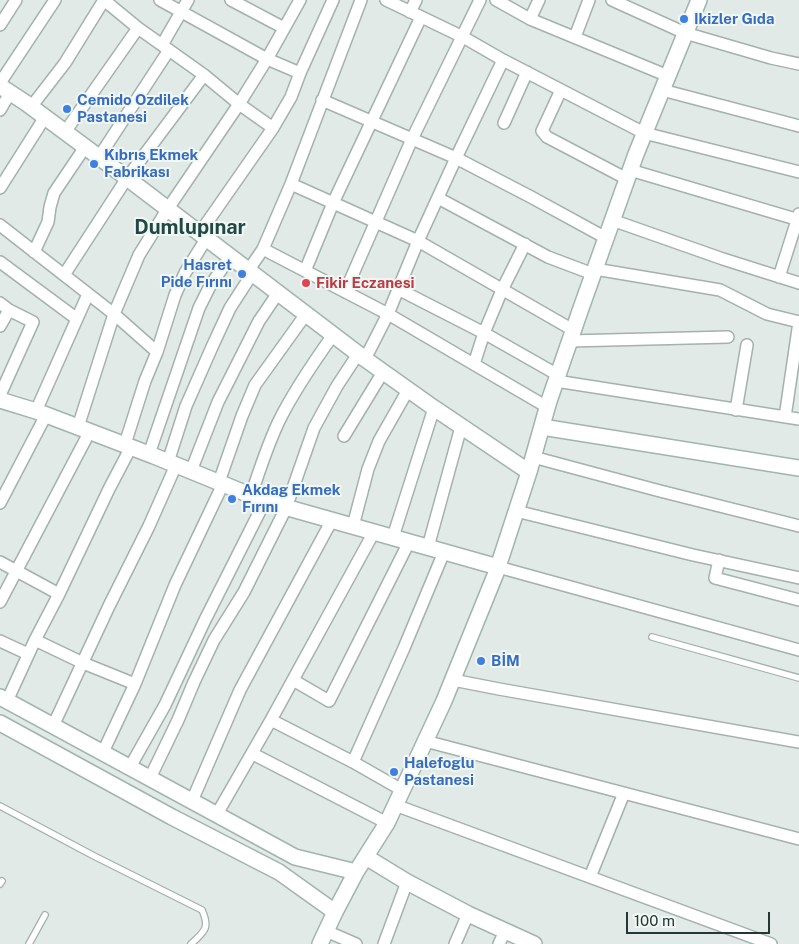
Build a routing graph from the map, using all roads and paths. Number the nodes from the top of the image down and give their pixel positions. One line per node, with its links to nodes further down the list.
1 (16, 0): 21 (street)
2 (55, 0): 35 (street)
3 (104, 0): 22 (street); 39 (street)
4 (160, 0): 18 (street)
5 (188, 0): 18 (street)
6 (231, 0): 23 (street)
7 (300, 0): 23 (street)
8 (333, 0): 31 (street)
9 (361, 0): 37 (street)
10 (386, 0): 19 (street)
11 (416, 0): 19 (street)
12 (480, 0): 25 (street)
13 (496, 0): 20 (street)
14 (539, 0): 20 (street)
15 (588, 0): 26 (street)
16 (612, 0): 24 (street)
17 (699, 0): 24 (main road)
18 (181, 12): 27 (street); 28 (street)
19 (416, 15): 25 (street); 42 (street)
20 (530, 19): 26 (street)
21 (0, 25)
22 (138, 28): 27 (street); 46 (street)
23 (284, 28): 28 (street)
24 (685, 33): 30 (street); 34 (main road)
25 (463, 37): 29 (street); 48 (street)
26 (575, 37): 34 (street)
27 (165, 47): 33 (street); 50 (street)
28 (267, 58): 31 (street); 38 (street)
29 (503, 60): 32 (street); 51 (street)
30 (799, 64)
31 (300, 72): 45 (street)
32 (527, 72): 36 (street); 43 (street)
33 (204, 75): 38 (street); 54 (street)
34 (665, 83): 44 (street); 47 (main road)
35 (3, 87): 39 (main road); 40 (street)
36 (561, 90): 47 (street); 53 (street)
37 (322, 100): 42 (street); 55 (street)
38 (239, 104): 45 (street); 59 (street)
39 (31, 107): 41 (main road)
40 (0, 110)
41 (45, 117): 46 (main road); 56 (street)
42 (371, 121): 48 (street); 58 (street)
43 (504, 124)
44 (799, 126)
45 (273, 128): 64 (street)
46 (65, 132): 49 (main road)
47 (644, 133): 52 (street); 53 (main road)
48 (412, 139): 51 (street); 62 (street)
49 (85, 147): 50 (main road); 69 (street)
50 (98, 157): 54 (main road)
51 (456, 158): 57 (street); 65 (street)
52 (799, 172)
53 (628, 174): 60 (street); 61 (main road)
54 (127, 178): 59 (main road); 75 (street)
55 (291, 184): 58 (street); 68 (street)
56 (0, 188)
57 (438, 198): 66 (street); 67 (street)
58 (333, 203): 62 (street); 72 (street)
59 (168, 210): 64 (main road); 84 (street)
60 (798, 217): 76 (street)
61 (612, 220): 65 (main road); 76 (street)
62 (375, 222): 66 (street); 80 (street)
63 (0, 226): 69 (street)
64 (203, 236): 70 (main road); 95 (street)
65 (606, 238): 73 (main road)
66 (418, 241): 78 (street); 79 (street)
67 (525, 244): 73 (street); 79 (street)
68 (262, 249): 72 (street); 74 (street)
69 (34, 252): 75 (street)
70 (230, 257): 74 (main road); 114 (street)
71 (0, 262): 87 (street)
72 (304, 271): 80 (street)
73 (594, 271): 88 (street); 92 (main road)
74 (250, 272): 81 (main road); 115 (street)
75 (64, 275): 82 (street)
76 (779, 277): 77 (street)
77 (799, 283)
78 (398, 289): 86 (street); 90 (street)
79 (502, 290): 90 (street); 92 (street)
80 (345, 292): 86 (street)
81 (278, 293): 85 (main road); 118 (street)
82 (88, 294): 84 (street); 87 (street)
83 (4, 306): 89 (street); 98 (street)
84 (114, 314): 95 (street); 111 (street)
85 (306, 314): 91 (main road); 119 (street)
86 (388, 314): 96 (street); 97 (street)
87 (76, 319): 106 (street)
88 (799, 322): 107 (street)
89 (0, 326)
90 (484, 333): 97 (street); 100 (street)
91 (333, 335): 96 (main road); 120 (street)
92 (571, 336): 93 (street); 100 (main road)
93 (728, 337)
94 (746, 345): 105 (street)
95 (157, 352): 113 (street)
96 (361, 356): 99 (main road); 122 (street)
97 (474, 364): 103 (street)
98 (6, 369): 102 (street)
99 (382, 372): 101 (main road); 112 (street)
100 (557, 378): 103 (main road); 105 (street)
101 (408, 390): 104 (main road); 125 (street)
102 (1, 402): 106 (main road)
103 (547, 407): 110 (main road)
104 (434, 408): 109 (main road); 128 (street)
105 (736, 410): 107 (street)
106 (41, 413): 111 (main road); 121 (street)
107 (785, 418): 108 (street)
108 (799, 419)
109 (461, 427): 116 (main road); 130 (street)
110 (542, 427): 116 (main road); 117 (main road)
111 (84, 429): 113 (main road); 135 (street)
112 (344, 436)
113 (128, 446): 114 (main road); 137 (street)
114 (149, 454): 115 (main road)
115 (172, 463): 118 (main road); 145 (street)
116 (531, 465): 123 (main road); 126 (street)
117 (799, 468)
118 (192, 471): 119 (main road)
119 (221, 483): 120 (main road); 149 (street)
120 (258, 499): 122 (main road); 159 (street)
121 (0, 503)
122 (286, 508): 124 (main road); 160 (street)
123 (516, 511): 132 (street); 134 (main road)
124 (332, 520): 125 (main road); 163 (street)
125 (353, 526): 127 (main road)
126 (799, 526)
127 (374, 532): 128 (main road); 147 (street)
128 (393, 537): 129 (main road)
129 (409, 542): 130 (main road); 147 (street)
130 (428, 547): 131 (main road)
131 (444, 552): 134 (main road); 158 (street)
132 (719, 560): 136 (street); 138 (street)
133 (0, 562): 135 (street)
134 (498, 567): 143 (street); 148 (main road)
135 (16, 572): 137 (street); 139 (street)
136 (799, 578)
137 (59, 594): 141 (street)
138 (799, 600)
139 (0, 602)
140 (652, 637): 146 (lane)
141 (35, 640): 144 (street); 145 (street)
142 (0, 641): 144 (street)
143 (799, 650)
144 (28, 654): 150 (street)
145 (83, 663): 149 (street); 153 (street)
146 (799, 678)
147 (293, 680): 151 (street)
148 (453, 680): 154 (main road); 155 (street)
149 (135, 684): 156 (street)
150 (4, 699): 153 (main road)
151 (271, 720): 157 (street); 158 (street)
152 (0, 723): 173 (main road)
153 (53, 726): 156 (main road)
154 (425, 741): 161 (main road); 162 (street)
155 (799, 742)
156 (103, 752): 159 (main road)
157 (252, 754): 166 (street); 167 (street)
158 (353, 762): 161 (street)
159 (130, 767): 160 (main road)
160 (150, 778): 163 (main road)
161 (402, 790): 164 (main road)
162 (624, 793): 168 (street); 171 (street)
163 (191, 800): 166 (main road)
164 (395, 805): 167 (main road); 171 (street)
165 (0, 806): 179 (lane)
166 (217, 814): 170 (main road)
167 (387, 824): 169 (main road)
168 (799, 839)
169 (366, 857): 170 (main road); 172 (main road)
170 (356, 872): 173 (main road)
171 (590, 877): 184 (street)
172 (408, 882): 174 (main road); 181 (street)
173 (335, 912): 177 (main road)
174 (468, 914): 176 (main road); 182 (street)
175 (45, 915): 178 (lane)
176 (502, 937): 183 (main road)
177 (323, 938): 180 (street)
178 (29, 944)
179 (191, 944)
180 (356, 944)
181 (384, 944)
182 (455, 944)
183 (534, 944)
184 (770, 944)

